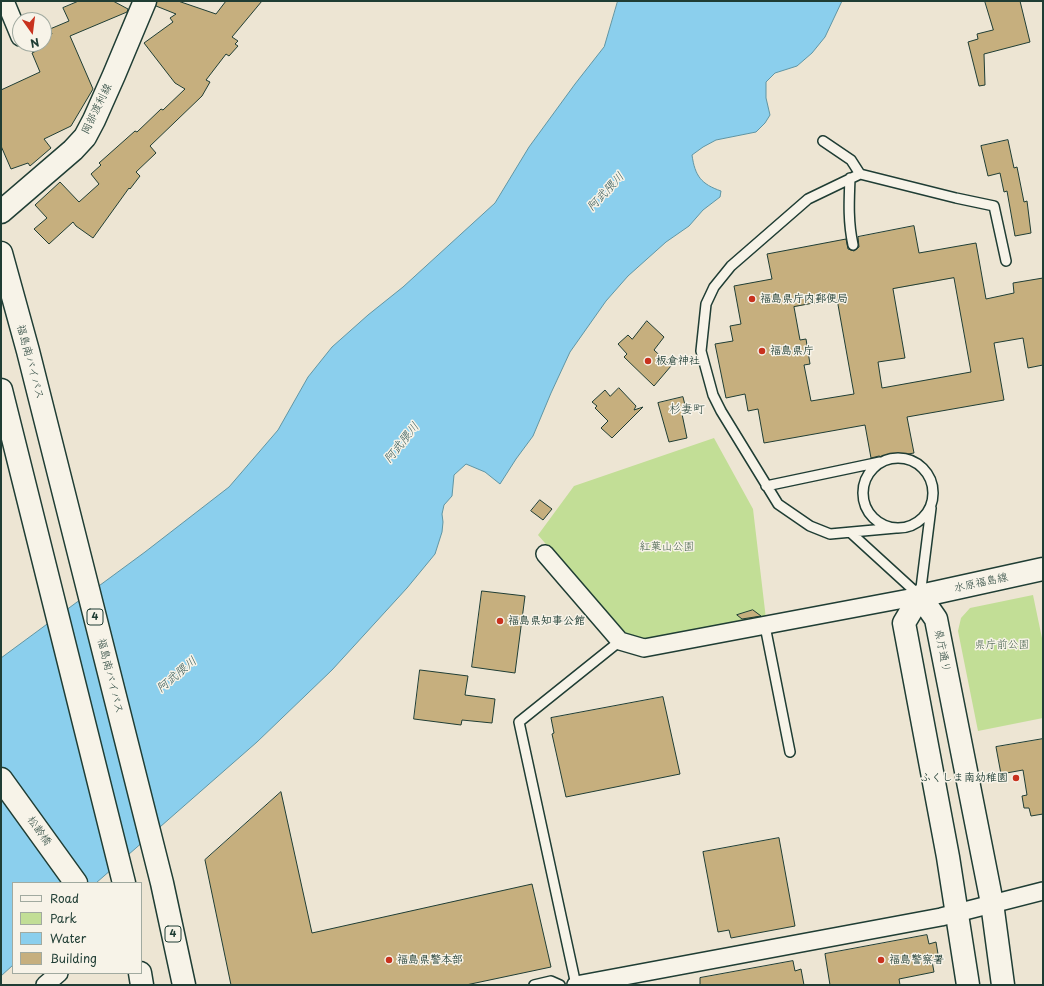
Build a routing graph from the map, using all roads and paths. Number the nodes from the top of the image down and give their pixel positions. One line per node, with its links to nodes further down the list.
1 (5, 1): 3 (street)
2 (144, 1): 7 (main road, 岡部渡利線)
3 (12, 18)
4 (823, 141): 5 (lane)
5 (860, 174): 6 (lane); 9 (lane)
6 (850, 178): 8 (lane); 13 (lane)
7 (1, 212)
8 (853, 246)
9 (1006, 260)
10 (4, 262): 35 (main road, 福島南バイパス / 4)
11 (1, 390): 25 (main road)
12 (883, 461): 13 (lane); 14 (lane); 15 (lane)
13 (766, 486): 16 (lane)
14 (932, 503): 15 (lane); 19 (lane)
15 (896, 528): 16 (lane)
16 (851, 533): 19 (lane)
17 (545, 554): 21 (street)
18 (1043, 569): 19 (main road, 水原福島線)
19 (920, 596): 20 (street); 27 (main road, 県庁通り); 28 (main road)
20 (765, 626): 21 (street); 22 (lane)
21 (620, 641): 38 (lane)
22 (790, 752)
23 (1, 779): 24 (main road, 松齢橋)
24 (75, 882)
25 (124, 882)
26 (1043, 891): 27 (street)
27 (992, 903): 28 (street); 40 (main road, 県庁通り)
28 (957, 913): 38 (street); 39 (main road)
29 (58, 974): 32 (street)
30 (130, 974): 33 (main road)
31 (140, 974): 34 (main road)
32 (45, 985)
33 (136, 985)
34 (142, 985)
35 (184, 985)
36 (534, 985): 37 (lane)
37 (560, 985)
38 (576, 985)
39 (968, 985)
40 (1003, 985)

